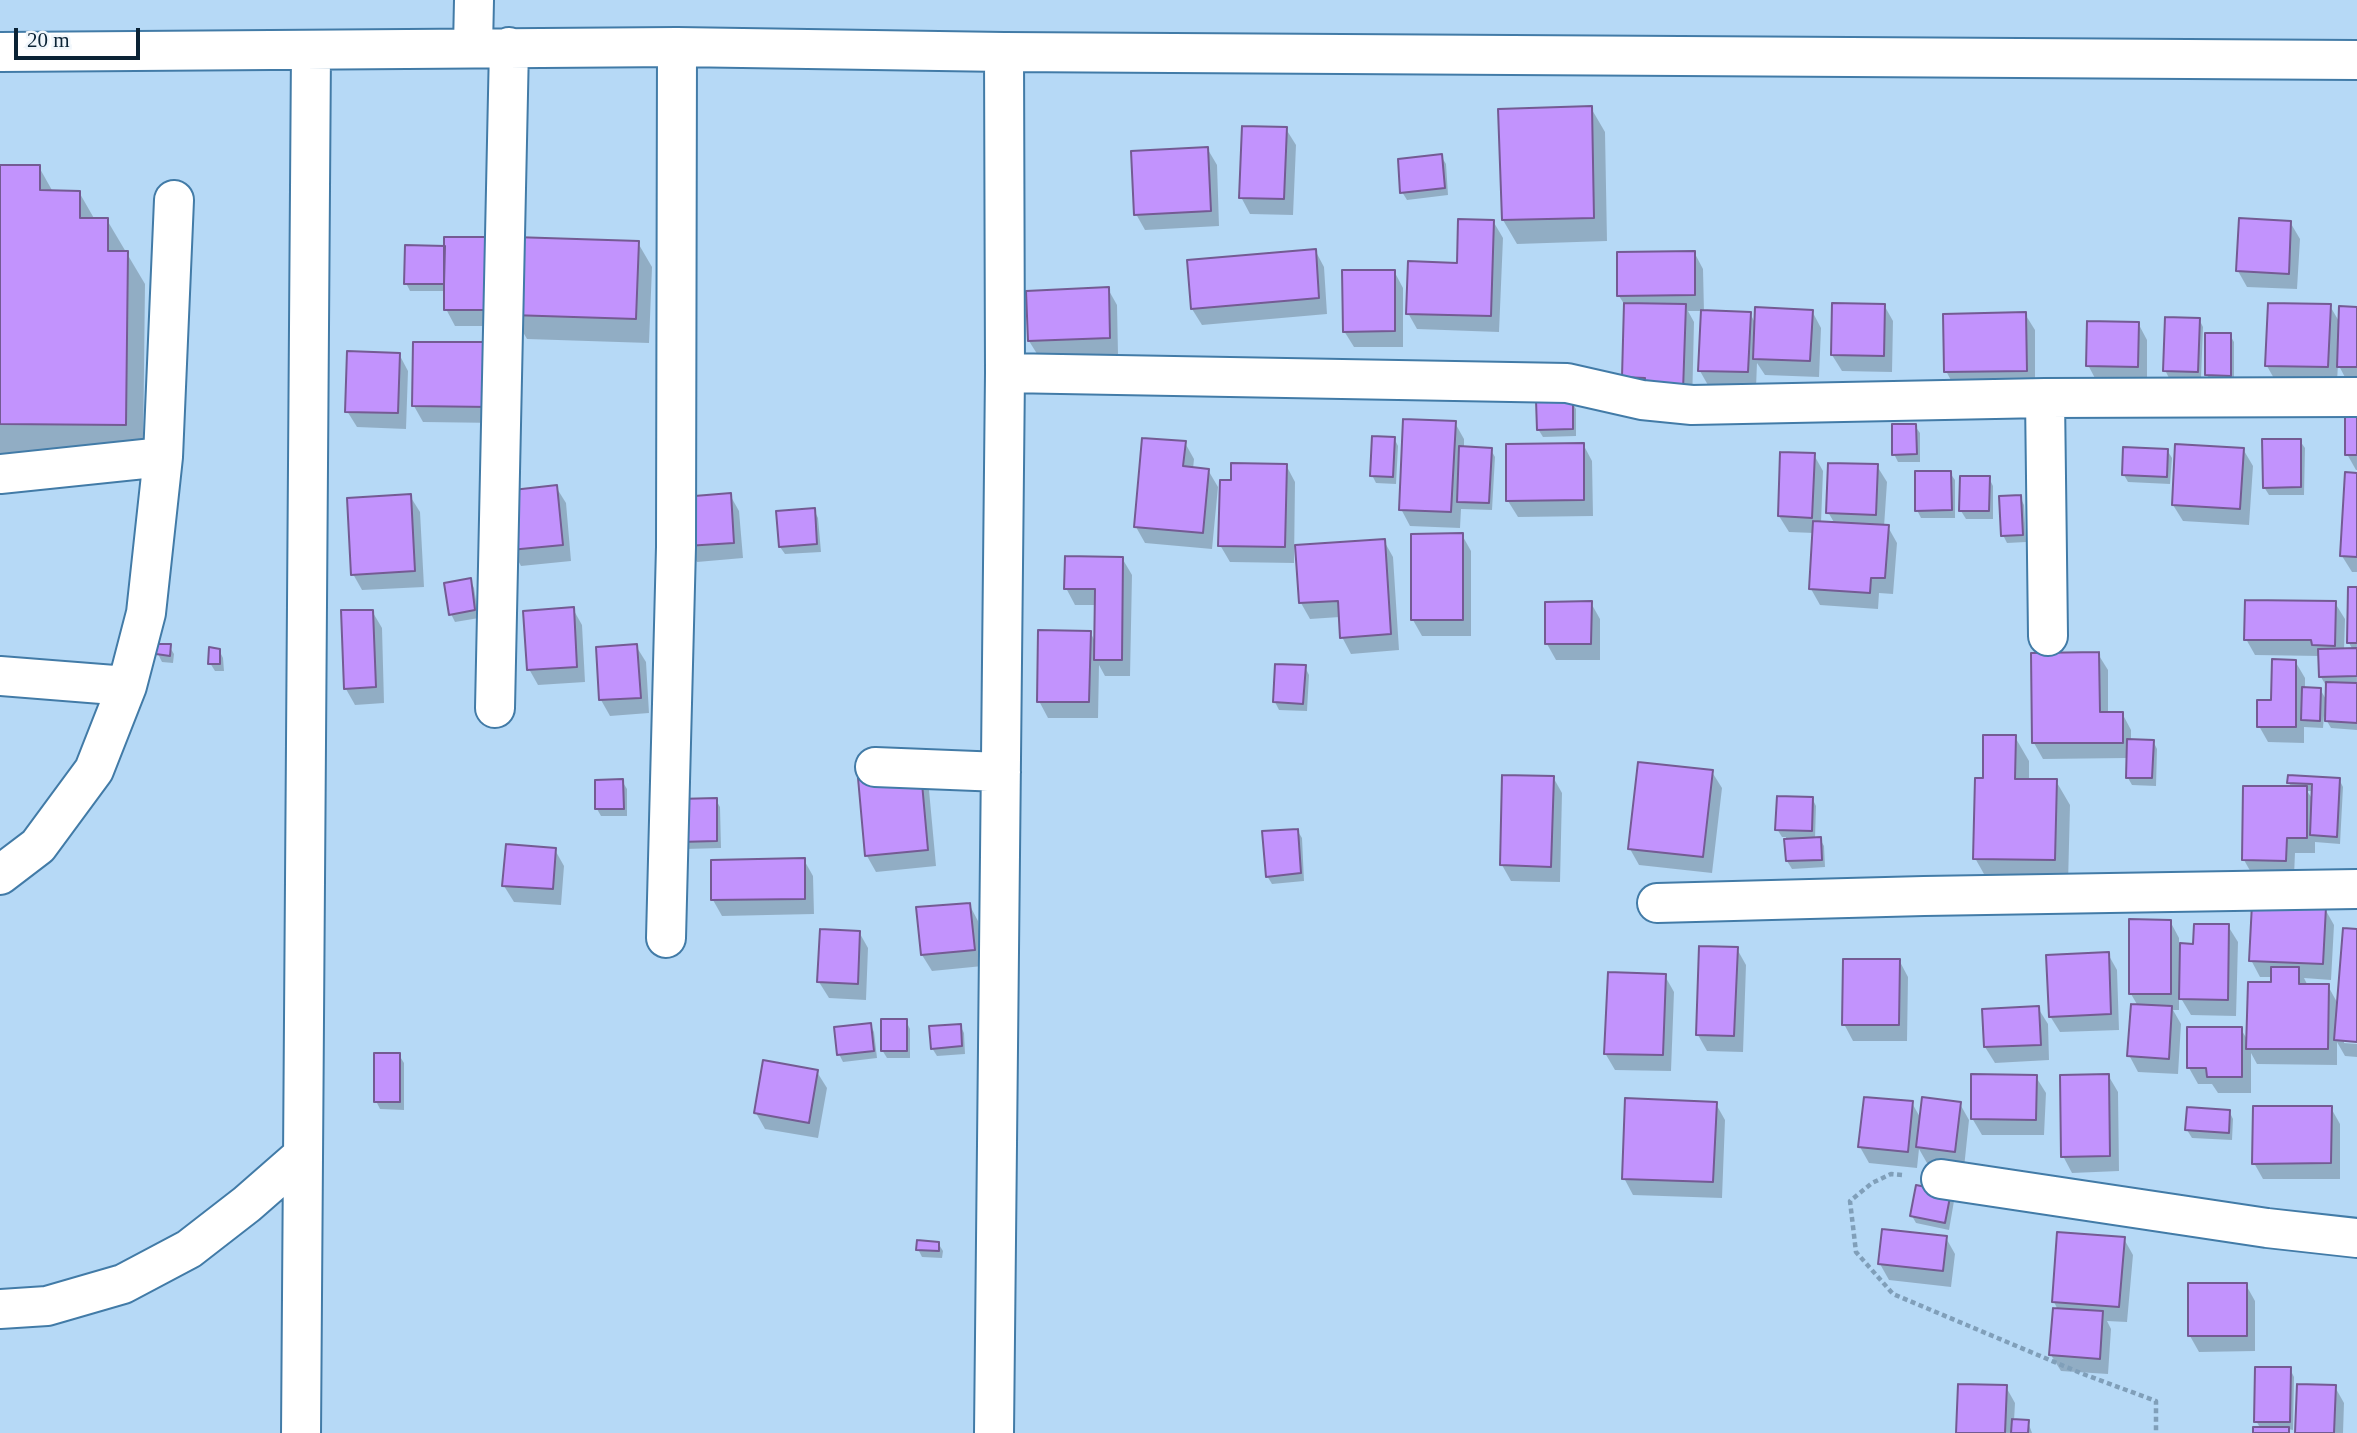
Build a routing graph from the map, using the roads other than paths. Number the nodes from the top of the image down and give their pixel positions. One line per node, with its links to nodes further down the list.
1 (474, 0): 2 (street)
2 (491, 47): 3 (street); 4 (street); 17 (street)
3 (677, 47): 6 (street); 23 (street)
4 (311, 50): 5 (street); 24 (street)
5 (0, 52)
6 (1004, 52): 7 (street); 9 (street)
7 (2357, 60)
8 (174, 200): 12 (street)
9 (1006, 373): 11 (street); 19 (street)
10 (2357, 397): 11 (street)
11 (2045, 398): 14 (street)
12 (163, 457): 13 (street); 16 (street)
13 (0, 474)
14 (2048, 636)
15 (0, 677): 16 (street)
16 (127, 686): 20 (street)
17 (495, 708)
18 (875, 767): 19 (street)
19 (1001, 772): 29 (street)
20 (0, 875)
21 (2357, 889): 22 (street)
22 (1657, 904)
23 (666, 938)
24 (303, 1155): 27 (street); 28 (street)
25 (1941, 1179): 26 (street)
26 (2357, 1238)
27 (0, 1310)
28 (301, 1433)
29 (995, 1433)

